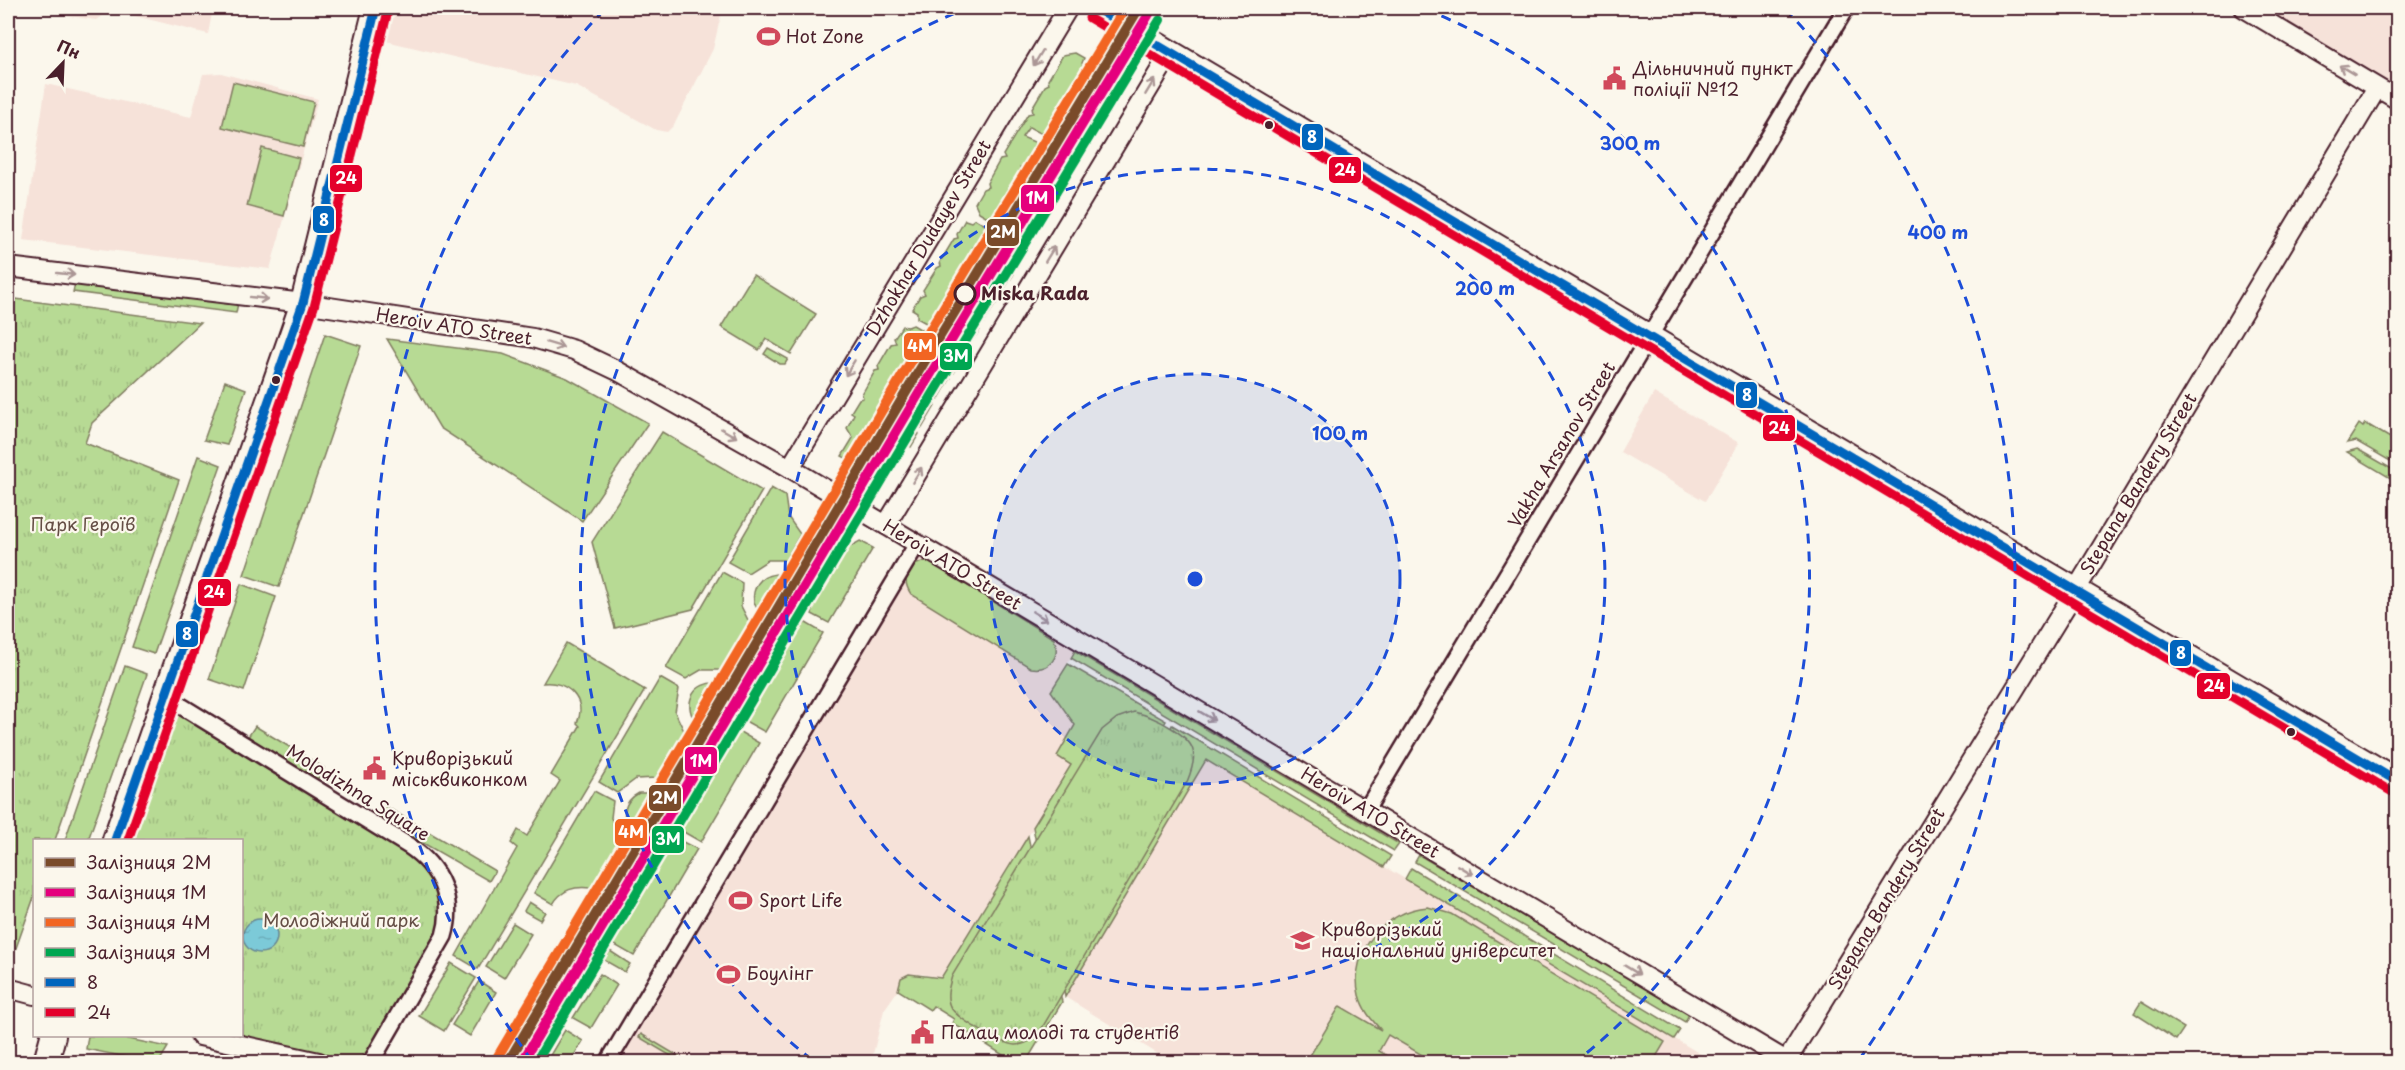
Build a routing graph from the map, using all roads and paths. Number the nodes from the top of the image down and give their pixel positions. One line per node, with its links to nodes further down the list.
1 (376, 8): 11 (main road)
2 (1068, 8): 13 (street, Dzhokhar Dudayev Street, one-way to 13)
3 (1095, 8): 6 (main road)
4 (1846, 8): 12 (street, Vakha Arsanov Street)
5 (2244, 8): 8 (street, one-way to 5)
6 (1128, 16): 7 (main road)
7 (1171, 52): 12 (main road); 14 (street, one-way to 7)
8 (2377, 88): 9 (street); 16 (street, Stepana Bandery Street)
9 (2397, 100)
10 (8, 267): 11 (street, Heroiv ATO Street, one-way to 11)
11 (303, 303): 13 (street, Heroiv ATO Street, one-way to 13); 17 (main road)
12 (1649, 338): 16 (main road); 19 (street, Vakha Arsanov Street)
13 (790, 468): 14 (street, Heroiv ATO Street)
14 (886, 525): 15 (street, Heroiv ATO Street)
15 (917, 544): 19 (street, Heroiv ATO Street, one-way to 19); 28 (street)
16 (2075, 591): 18 (main road); 29 (street, Stepana Bandery Street)
17 (165, 696): 20 (main road); 27 (street, Molodizhna Square)
18 (2397, 782)
19 (1366, 810): 29 (street, Heroiv ATO Street, one-way to 29)
20 (116, 839)
21 (8, 988): 22 (street)
22 (33, 995)
23 (52, 1037): 25 (main road)
24 (209, 1037): 26 (street)
25 (46, 1062)
26 (319, 1062)
27 (371, 1062)
28 (608, 1062)
29 (1787, 1062)

